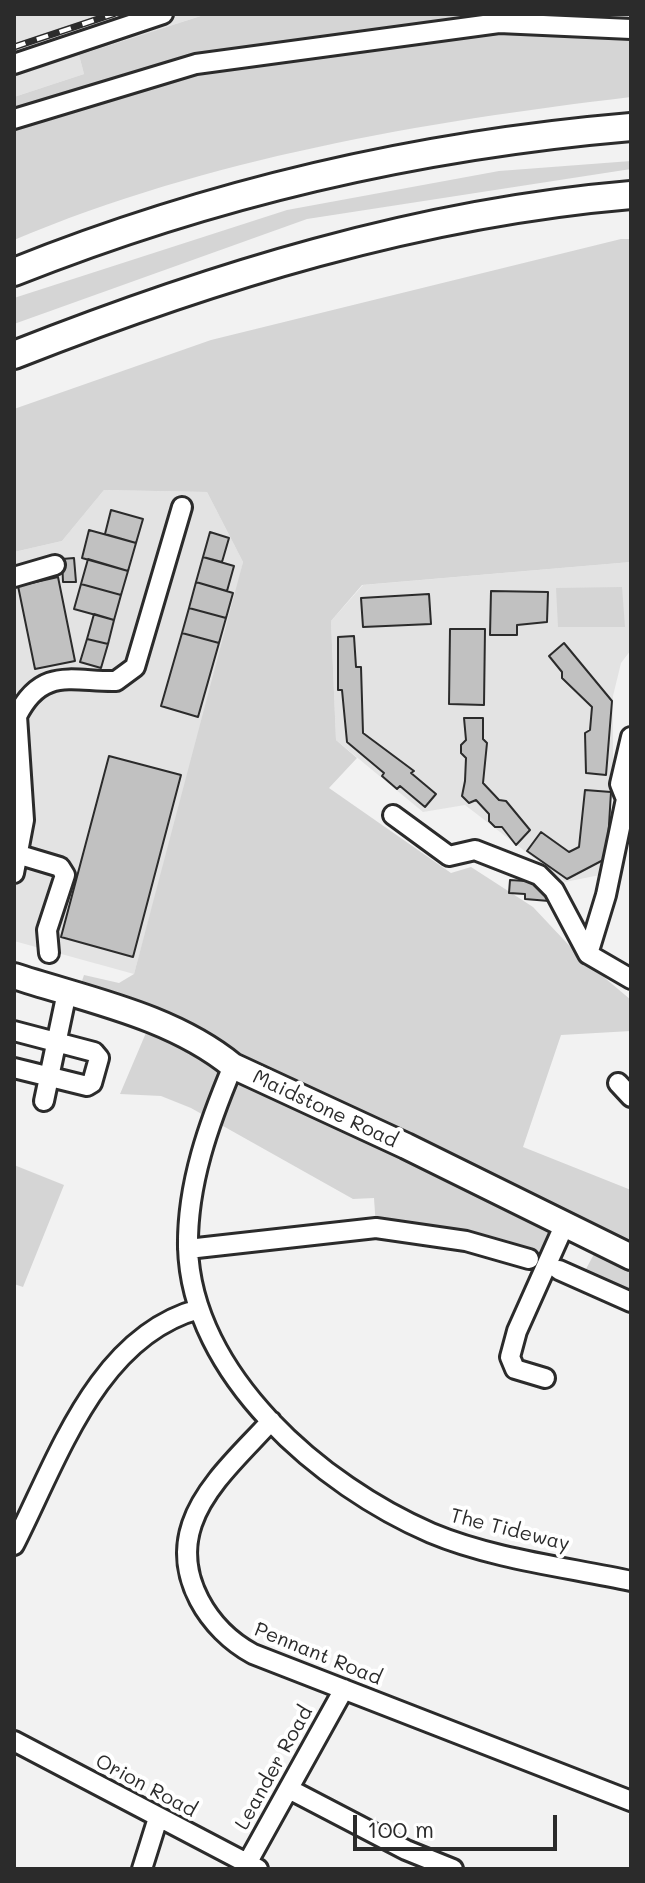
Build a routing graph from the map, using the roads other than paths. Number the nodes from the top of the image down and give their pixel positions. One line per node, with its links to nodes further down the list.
1 (163, 14): 3 (street)
2 (631, 29): 4 (street)
3 (14, 64)
4 (14, 119)
5 (631, 127): 7 (highway)
6 (631, 195): 8 (highway)
7 (14, 272)
8 (14, 355)
9 (182, 507): 12 (street)
10 (55, 565): 11 (street)
11 (14, 577)
12 (16, 709): 15 (street)
13 (631, 737): 17 (street)
14 (393, 815): 17 (street)
15 (17, 864): 16 (street)
16 (49, 953)
17 (588, 954): 19 (street)
18 (14, 976): 20 (main road, Maidstone Road)
19 (631, 979)
20 (67, 992): 22 (street); 23 (main road, Maidstone Road)
21 (14, 1031): 22 (street)
22 (56, 1041): 25 (street); 25 (street)
23 (233, 1066): 29 (main road, Maidstone Road); 30 (street, The Tideway)
24 (14, 1068): 25 (street)
25 (48, 1077): 28 (street)
26 (618, 1083): 27 (street)
27 (631, 1097)
28 (44, 1101)
29 (564, 1226): 31 (main road, Maidstone Road); 36 (street)
30 (188, 1249): 32 (street); 35 (street, The Tideway)
31 (631, 1257)
32 (529, 1259)
33 (559, 1270): 34 (street)
34 (631, 1302)
35 (199, 1309): 37 (street, The Tideway); 38 (street)
36 (545, 1378)
37 (271, 1421): 39 (street, The Tideway); 40 (street, Pennant Road)
38 (14, 1545)
39 (631, 1581)
40 (344, 1689): 42 (street, Leander Road); 43 (street, Pennant Road)
41 (14, 1741): 44 (street, Orion Road)
42 (289, 1789): 45 (street, Leander Road); 47 (street)
43 (631, 1801)
44 (158, 1818): 45 (street, Orion Road); 46 (street)
45 (249, 1867)
46 (142, 1869)
47 (453, 1869)

